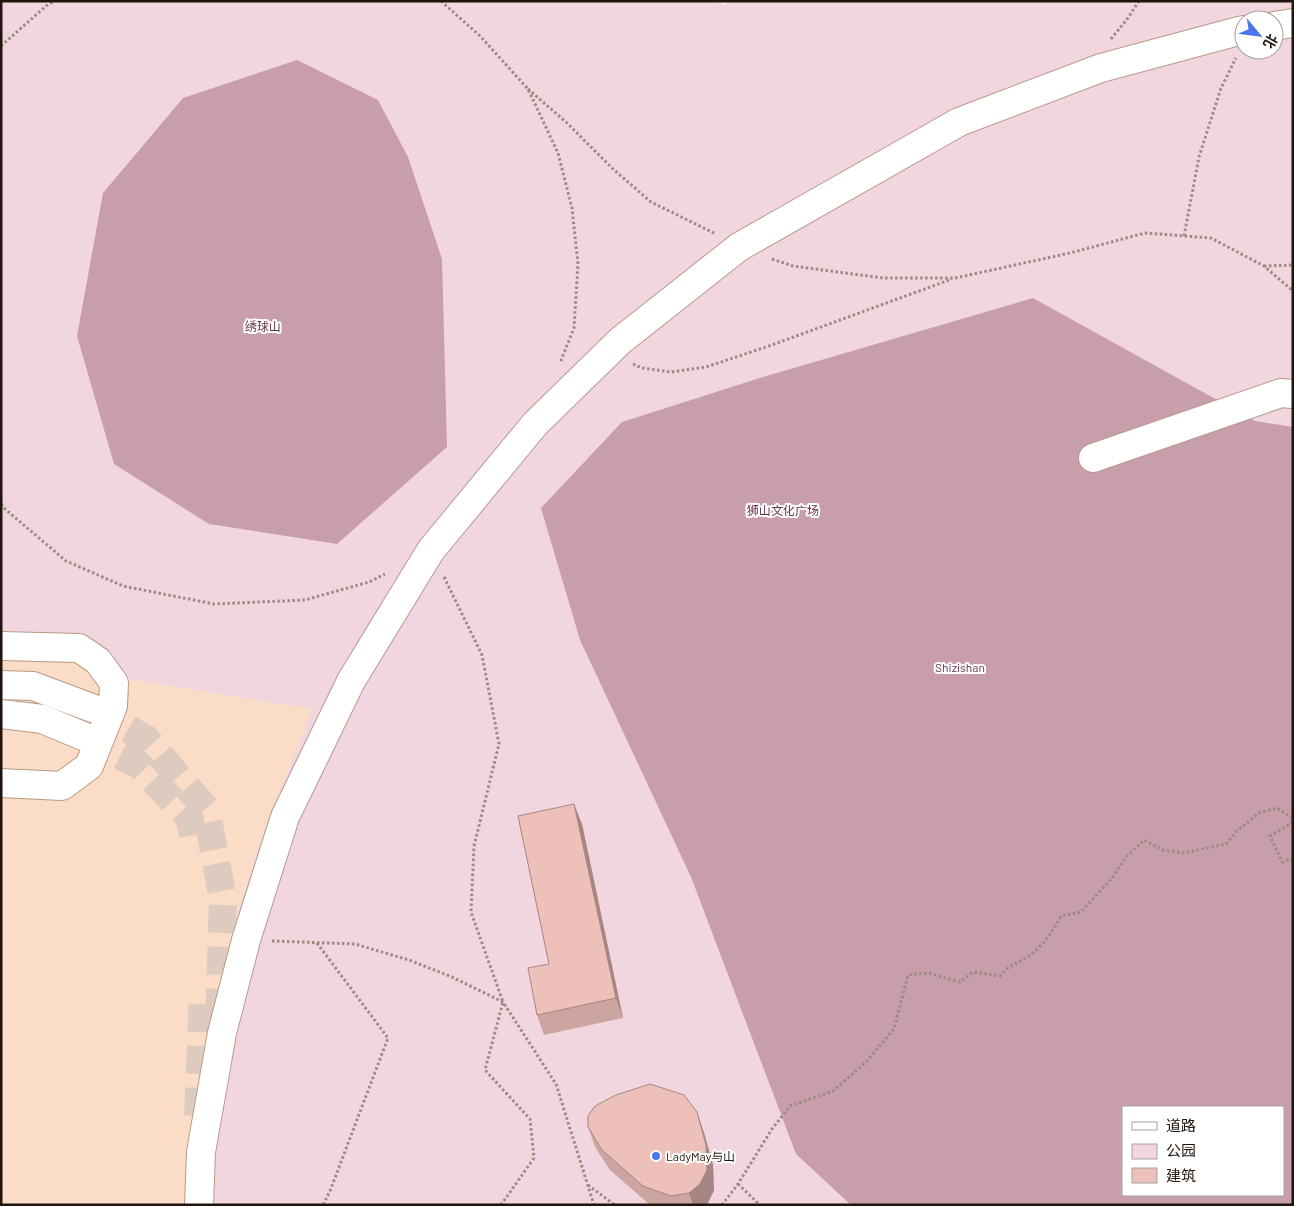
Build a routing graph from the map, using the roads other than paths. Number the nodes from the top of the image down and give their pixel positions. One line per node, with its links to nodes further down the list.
1 (1234, 32): 10 (street)
2 (1293, 394): 3 (street)
3 (1094, 458)
4 (1, 646): 9 (street)
5 (1, 685): 6 (street)
6 (92, 708)
7 (1, 714): 8 (street)
8 (83, 736)
9 (1, 783)
10 (199, 1205)

